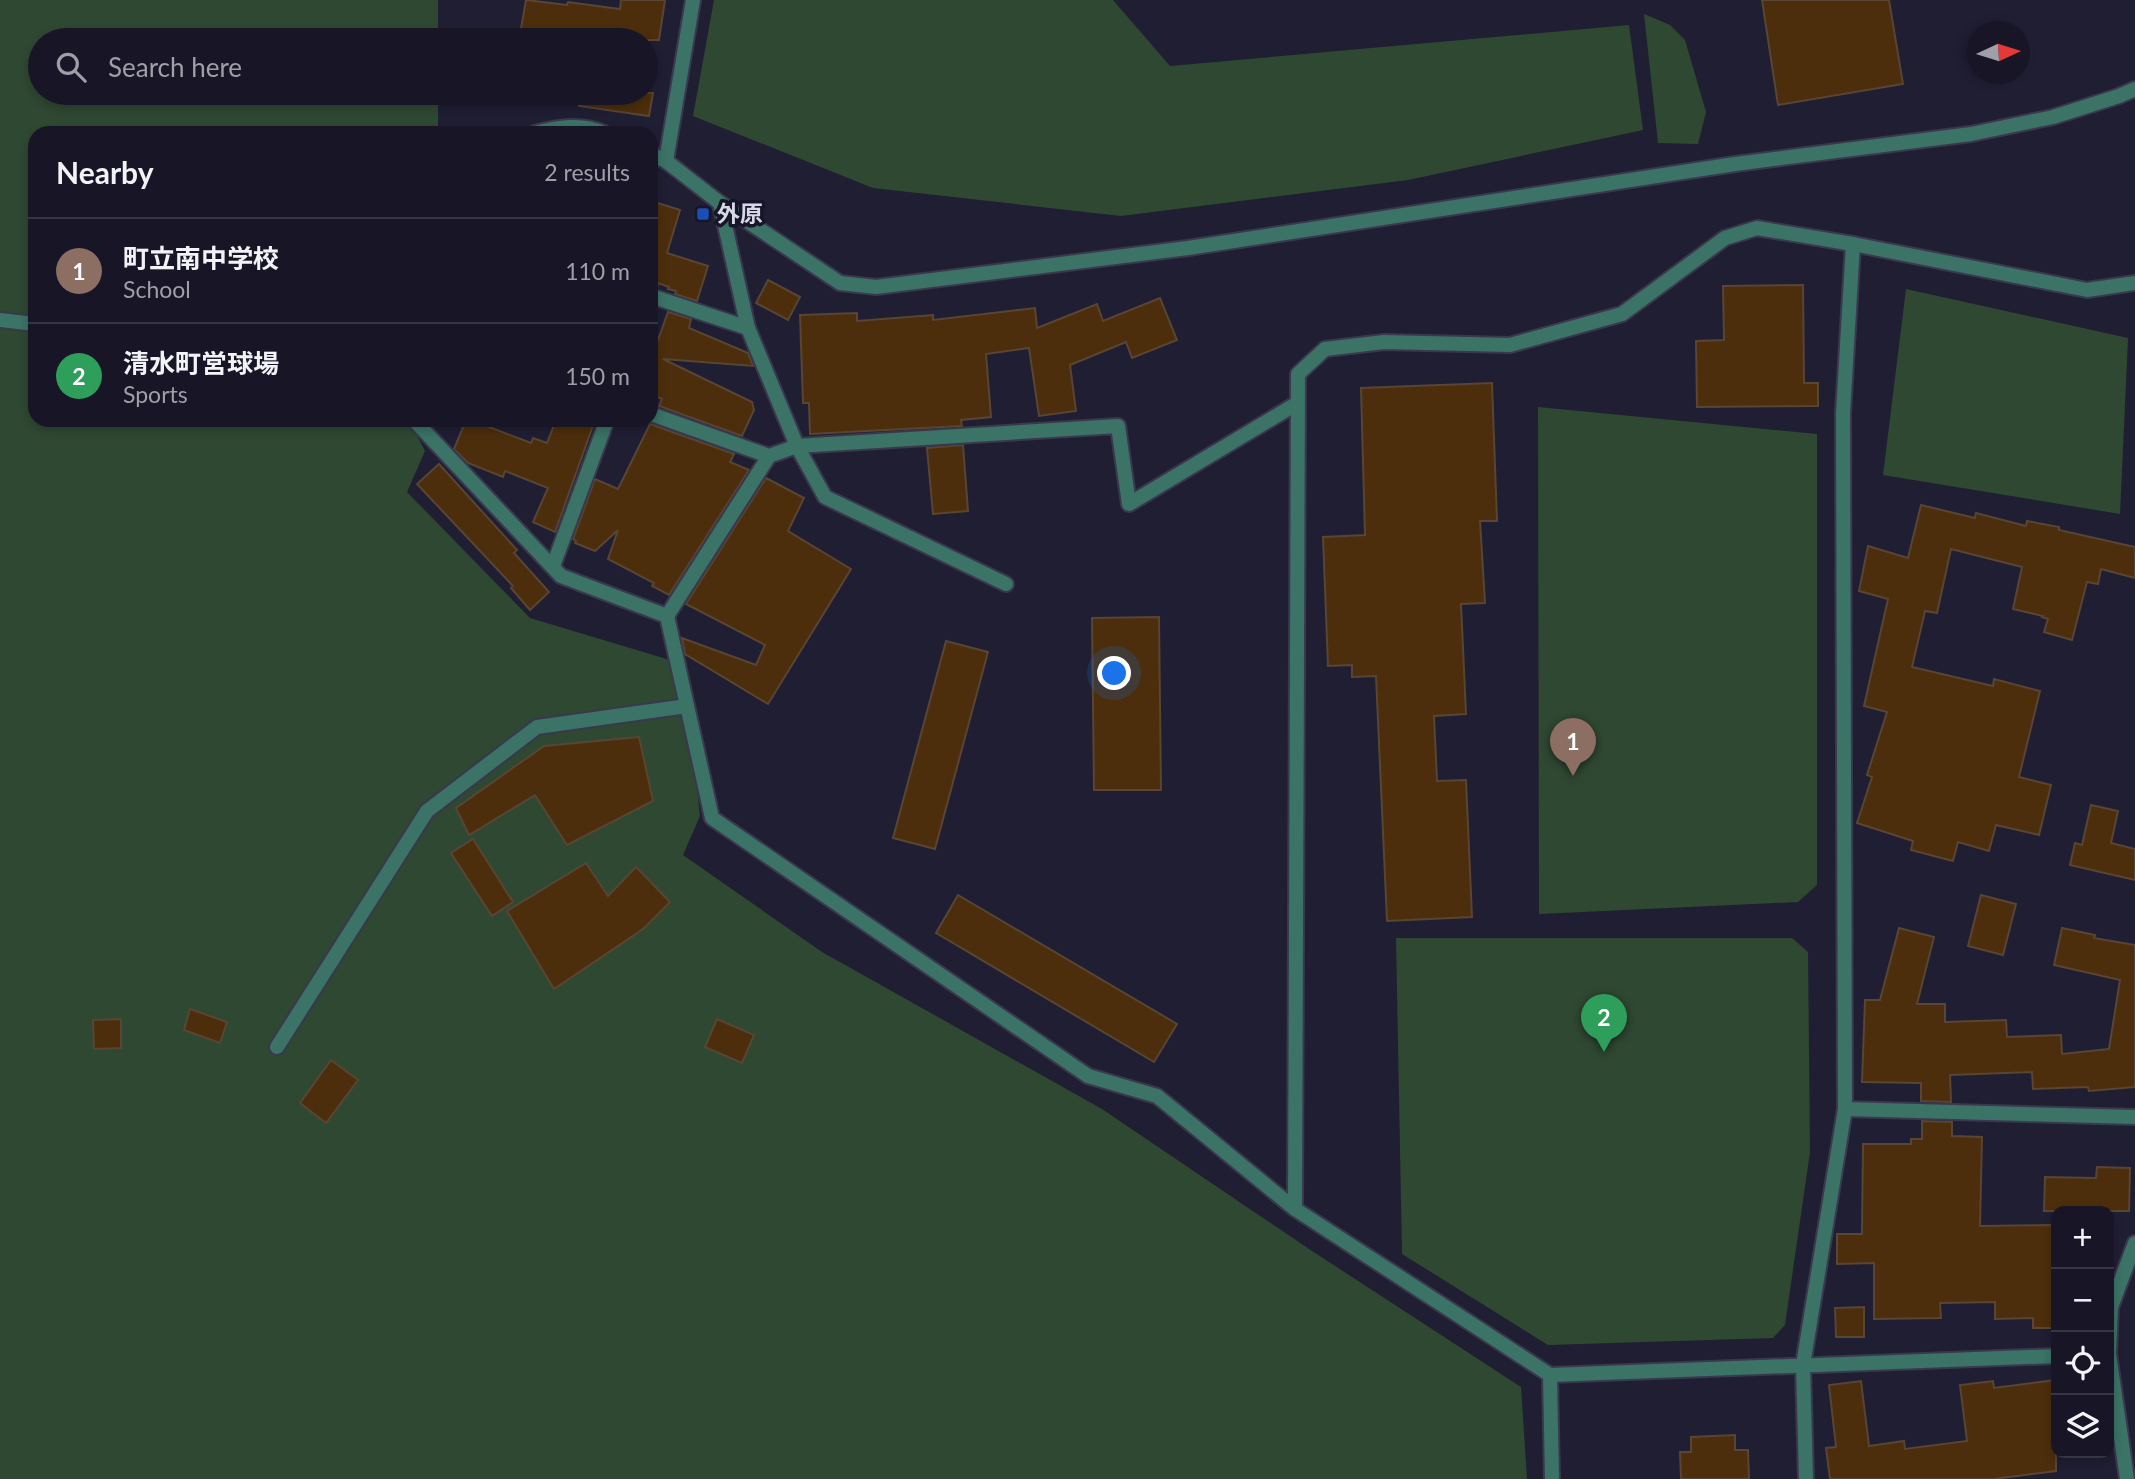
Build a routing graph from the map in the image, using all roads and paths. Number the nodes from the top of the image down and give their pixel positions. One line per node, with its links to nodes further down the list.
1 (693, 0): 4 (street)
2 (2135, 89): 5 (street)
3 (658, 157): 4 (street)
4 (666, 161): 5 (street)
5 (720, 203): 11 (street)
6 (1853, 244): 7 (street); 12 (street); 23 (street)
7 (2135, 283)
8 (658, 298): 11 (street)
9 (0, 320): 10 (street)
10 (28, 323)
11 (748, 328): 16 (street)
12 (1296, 404): 16 (street); 25 (street)
13 (658, 416): 17 (street)
14 (421, 427): 18 (street)
15 (604, 427): 18 (street)
16 (797, 446): 17 (street); 19 (street)
17 (769, 456): 20 (street)
18 (552, 566): 20 (street)
19 (1006, 584)
20 (667, 616): 21 (street)
21 (687, 706): 22 (street); 25 (street)
22 (277, 1047)
23 (1845, 1109): 24 (street); 29 (street)
24 (2135, 1117)
25 (1295, 1209): 30 (street)
26 (2135, 1243): 27 (street)
27 (2110, 1332)
28 (2051, 1356): 29 (street)
29 (1803, 1366): 30 (street); 33 (street)
30 (1550, 1375): 32 (street)
31 (2114, 1389): 34 (street)
32 (1552, 1479)
33 (1806, 1479)
34 (2127, 1479)

